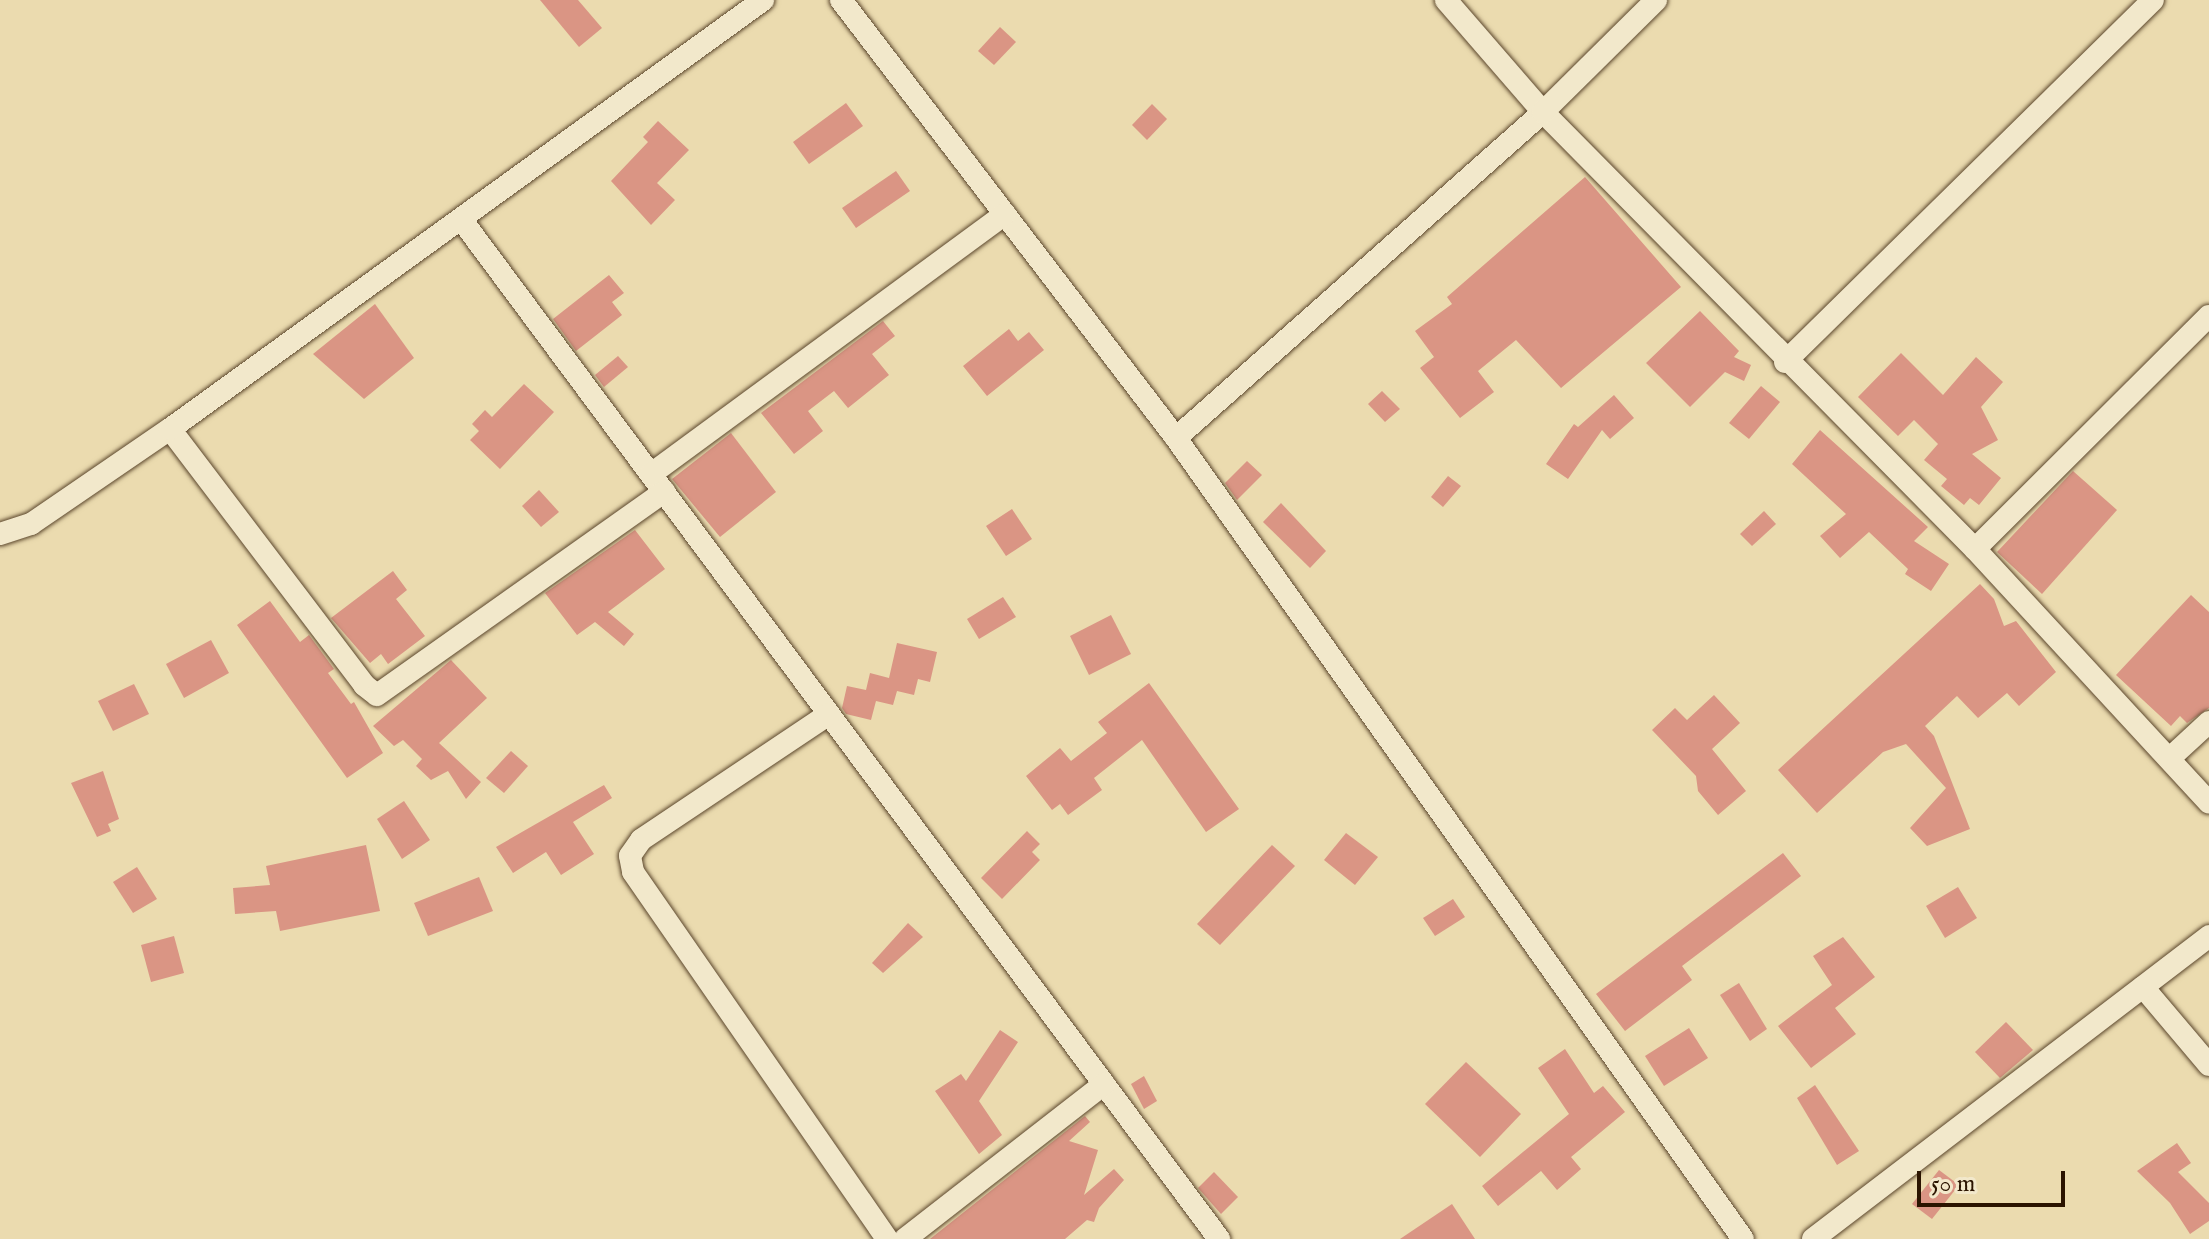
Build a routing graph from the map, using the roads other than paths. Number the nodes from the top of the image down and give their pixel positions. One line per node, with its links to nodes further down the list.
1 (763, 0): 8 (street)
2 (841, 0): 7 (street)
3 (1446, 0): 6 (street)
4 (1656, 0): 6 (street)
5 (2153, 0): 10 (street)
6 (1543, 112): 10 (street); 12 (street)
7 (1005, 214): 12 (street); 13 (street)
8 (461, 219): 11 (street); 13 (street)
9 (2209, 316): 15 (street)
10 (1785, 362): 15 (street)
11 (170, 429): 13 (street); 14 (street)
12 (1176, 438): 27 (street)
13 (658, 483): 16 (street)
14 (0, 534)
15 (1975, 549): 18 (street)
16 (829, 714): 23 (street); 24 (street)
17 (2209, 722): 18 (street)
18 (2170, 758): 19 (street)
19 (2209, 803)
20 (2209, 936): 21 (street)
21 (2143, 987): 22 (street); 28 (street)
22 (2209, 1065)
23 (1104, 1084): 25 (street); 26 (street)
24 (887, 1239)
25 (905, 1239)
26 (1219, 1239)
27 (1743, 1239)
28 (1813, 1239)

